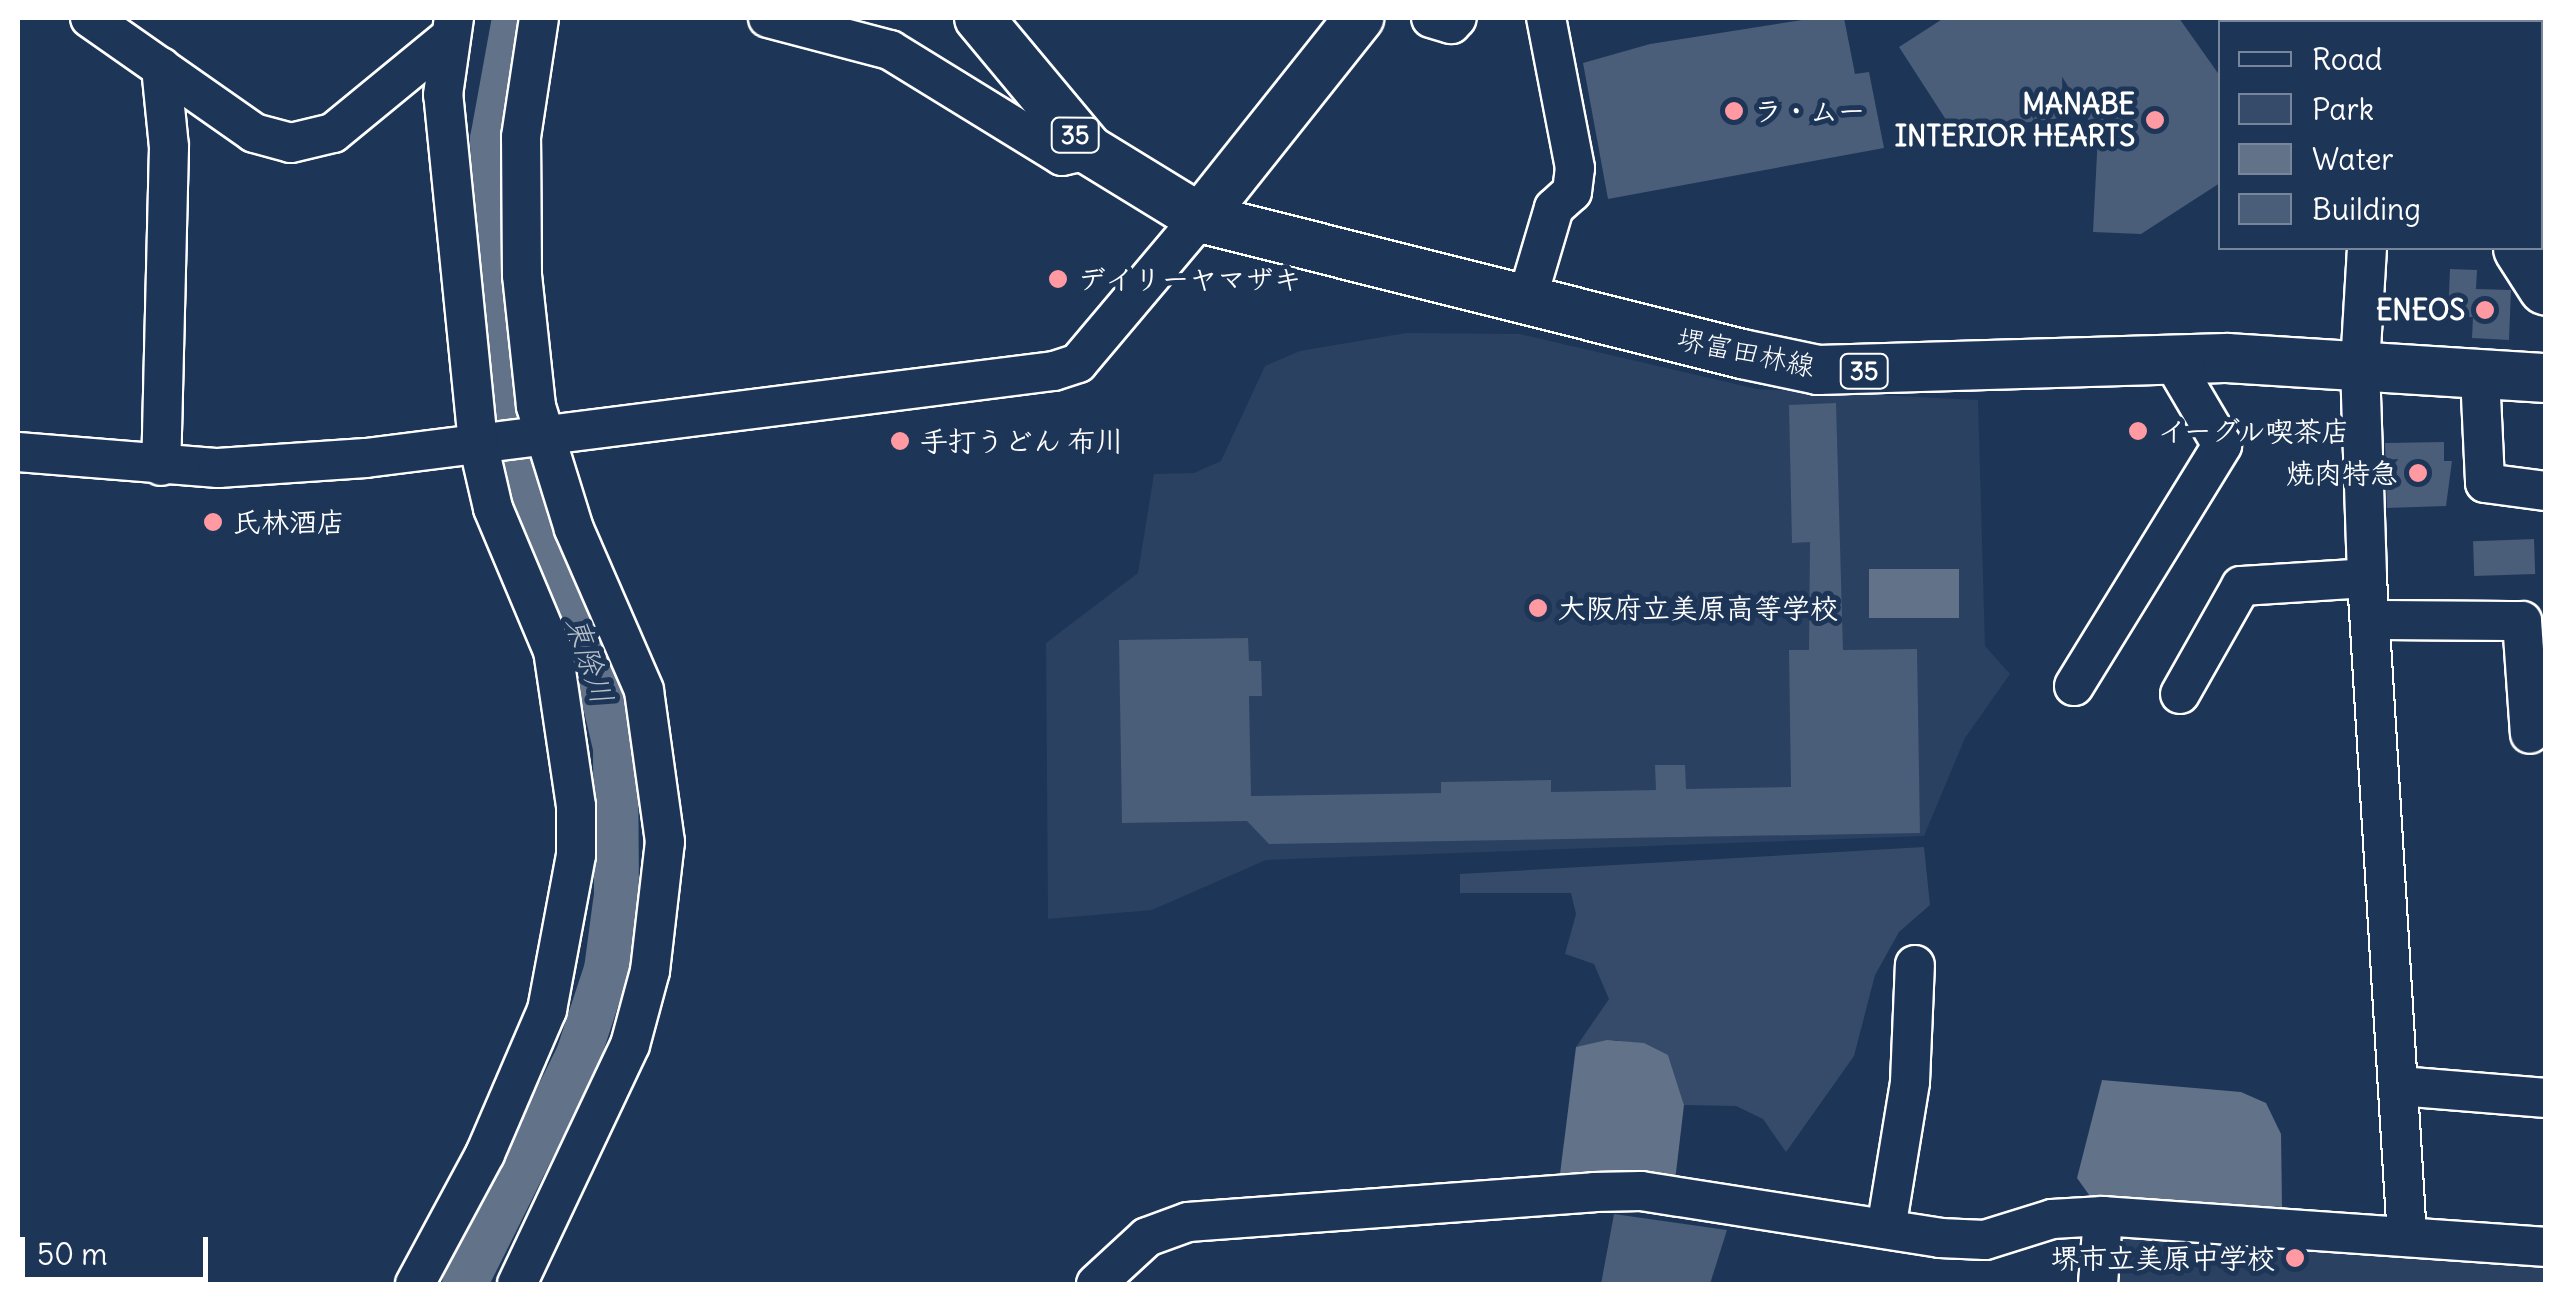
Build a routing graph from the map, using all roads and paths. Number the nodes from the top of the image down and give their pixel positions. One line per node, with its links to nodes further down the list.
1 (90, 18): 11 (street)
2 (147, 18): 11 (street)
3 (539, 18): 22 (street)
4 (768, 18): 12 (street)
5 (979, 18): 12 (main road, 堺富田林線 / 35)
6 (1359, 18): 13 (main road)
7 (1431, 18): 8 (street)
8 (1457, 18)
9 (1546, 18): 17 (street)
10 (450, 29): 11 (street); 23 (street)
11 (153, 62): 25 (street)
12 (1089, 150): 13 (main road, 堺富田林線 / 35)
13 (1200, 218): 17 (main road, 堺富田林線 / 35); 22 (street)
14 (2367, 250): 19 (street)
15 (2523, 250): 16 (highway)
16 (2546, 287)
17 (1527, 299): 18 (main road, 堺富田林線 / 35)
18 (2172, 360): 19 (main road, 堺富田林線 / 35); 29 (street)
19 (2360, 365): 20 (main road, 堺富田林線 / 35); 27 (street)
20 (2480, 375): 21 (main road, 堺富田林線 / 35); 26 (street)
21 (2546, 378)
22 (538, 436): 23 (street); 40 (street)
23 (483, 442): 25 (street); 39 (street)
24 (18, 452): 25 (street)
25 (161, 466)
26 (2546, 491)
27 (2367, 578): 28 (street); 30 (street)
28 (2370, 620): 31 (street); 33 (street)
29 (2074, 686)
30 (2180, 694)
31 (2530, 734)
32 (1915, 965): 36 (street)
33 (2400, 1086): 34 (street); 37 (street)
34 (2546, 1098)
35 (2102, 1216): 36 (street); 37 (street); 42 (street)
36 (1886, 1229): 41 (street)
37 (2407, 1237): 38 (street)
38 (2546, 1247)
39 (414, 1284)
40 (517, 1284)
41 (1096, 1284)
42 (2098, 1284)

